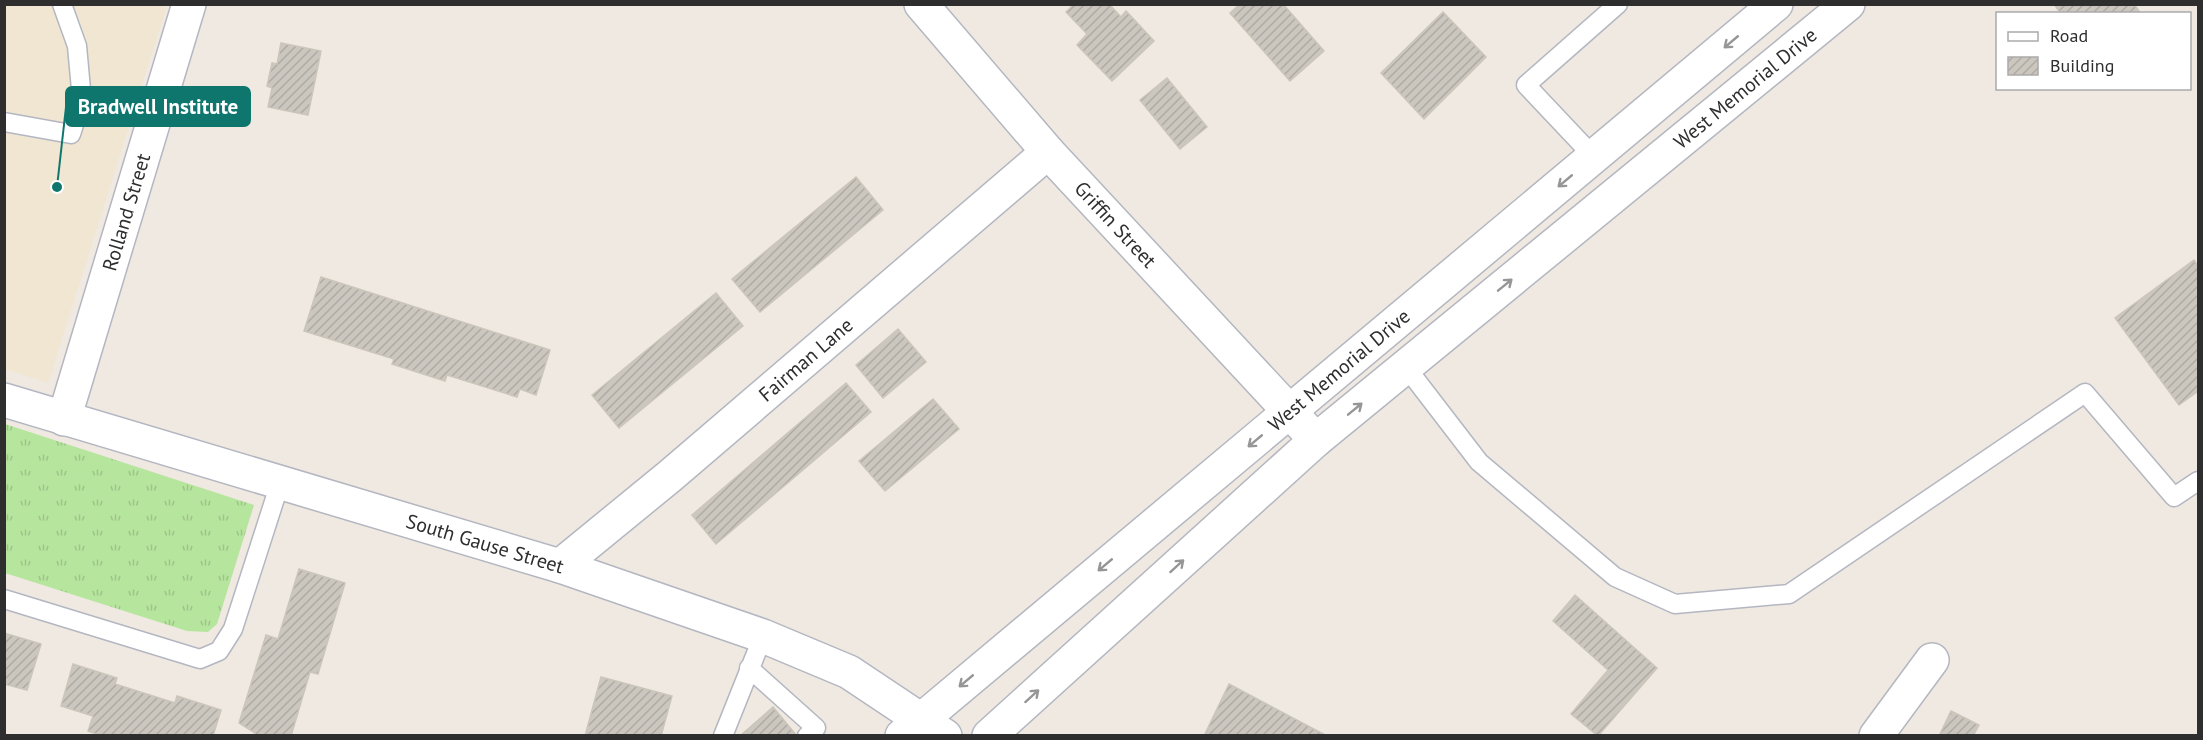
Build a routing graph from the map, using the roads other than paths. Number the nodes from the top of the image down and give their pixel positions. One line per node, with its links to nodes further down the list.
1 (62, 4): 7 (lane)
2 (189, 4): 13 (street, Rolland Street)
3 (921, 4): 8 (street, Griffin Street)
4 (1618, 4): 9 (lane)
5 (1776, 4): 9 (street, West Memorial Drive, one-way to 9)
6 (1848, 4): 10 (street, West Memorial Drive, one-way to 6)
7 (4, 123)
8 (1048, 152): 12 (street, Griffin Street); 17 (street, Fairman Lane)
9 (1594, 157): 12 (street, West Memorial Drive, one-way to 12)
10 (1406, 367): 14 (street, West Memorial Drive, one-way to 10); 15 (lane)
11 (4, 400): 13 (street, South Gause Street)
12 (1290, 411): 14 (street, Griffin Street); 22 (street, West Memorial Drive, one-way to 22)
13 (64, 419): 16 (street, South Gause Street)
14 (1316, 440): 25 (street, West Memorial Drive, one-way to 14)
15 (2199, 481)
16 (280, 483): 17 (street, South Gause Street); 18 (lane)
17 (560, 566): 19 (street, South Gause Street)
18 (4, 599)
19 (763, 636): 21 (lane); 22 (street, South Gause Street)
20 (1932, 660): 26 (street)
21 (749, 668): 23 (lane); 24 (lane)
22 (922, 730)
23 (723, 735)
24 (807, 735)
25 (989, 735)
26 (1876, 735)

